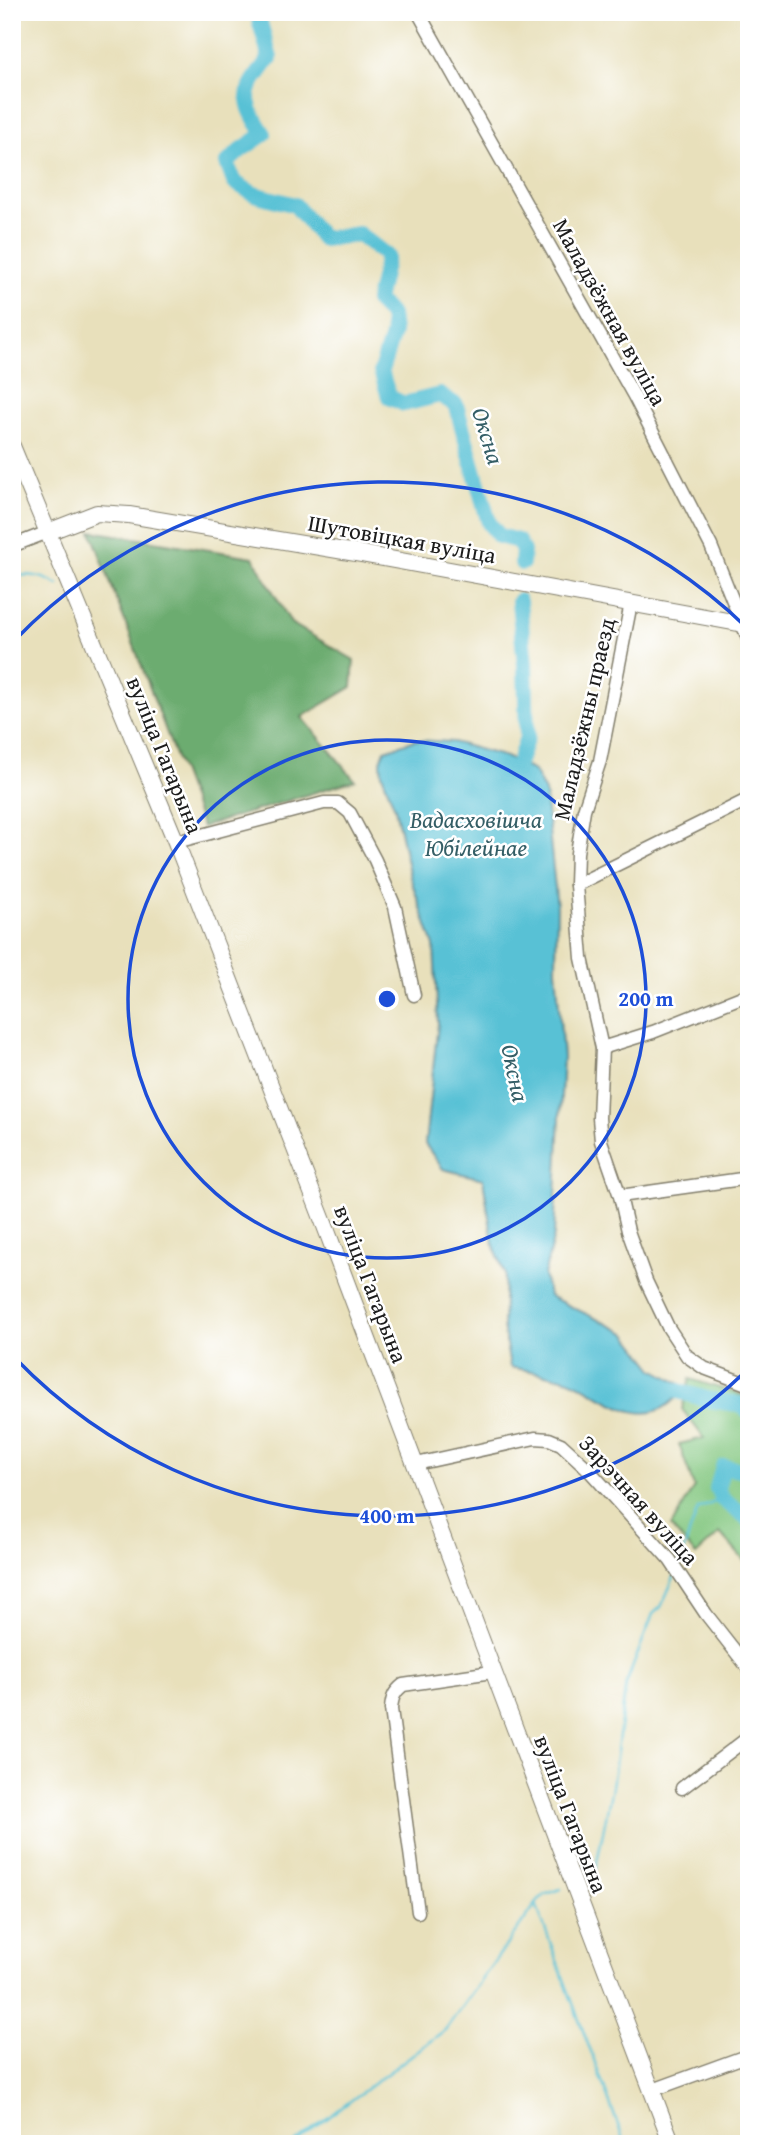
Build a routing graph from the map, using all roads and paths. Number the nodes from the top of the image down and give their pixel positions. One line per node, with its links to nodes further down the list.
1 (418, 12): 6 (street, Маладзёжная вуліца)
2 (12, 446): 3 (main road, вуліца Гагарына)
3 (48, 532): 4 (street); 5 (main road, Шутовіцкая вуліца); 9 (main road, вуліца Гагарына)
4 (12, 546)
5 (631, 603): 6 (main road, Шутовіцкая вуліца); 10 (street, Маладзёжны праезд)
6 (745, 623): 7 (street, Маладзёжная вуліца)
7 (749, 641)
8 (749, 799): 10 (street)
9 (176, 842): 12 (street); 17 (main road, вуліца Гагарына)
10 (576, 886): 13 (street, Маладзёжны праезд)
11 (749, 994): 13 (street)
12 (414, 995)
13 (602, 1048): 15 (street, Маладзёжны праезд)
14 (749, 1178): 15 (street)
15 (620, 1196): 16 (street, Маладзёжны праезд)
16 (749, 1385)
17 (416, 1464): 18 (street, Зарэчная вуліца); 19 (main road, вуліца Гагарына)
18 (749, 1669)
19 (492, 1672): 22 (street); 24 (main road, вуліца Гагарына)
20 (749, 1737): 21 (street)
21 (682, 1788)
22 (418, 1912)
23 (749, 2055): 24 (street)
24 (653, 2090): 25 (main road, вуліца Гагарына)
25 (673, 2144)

